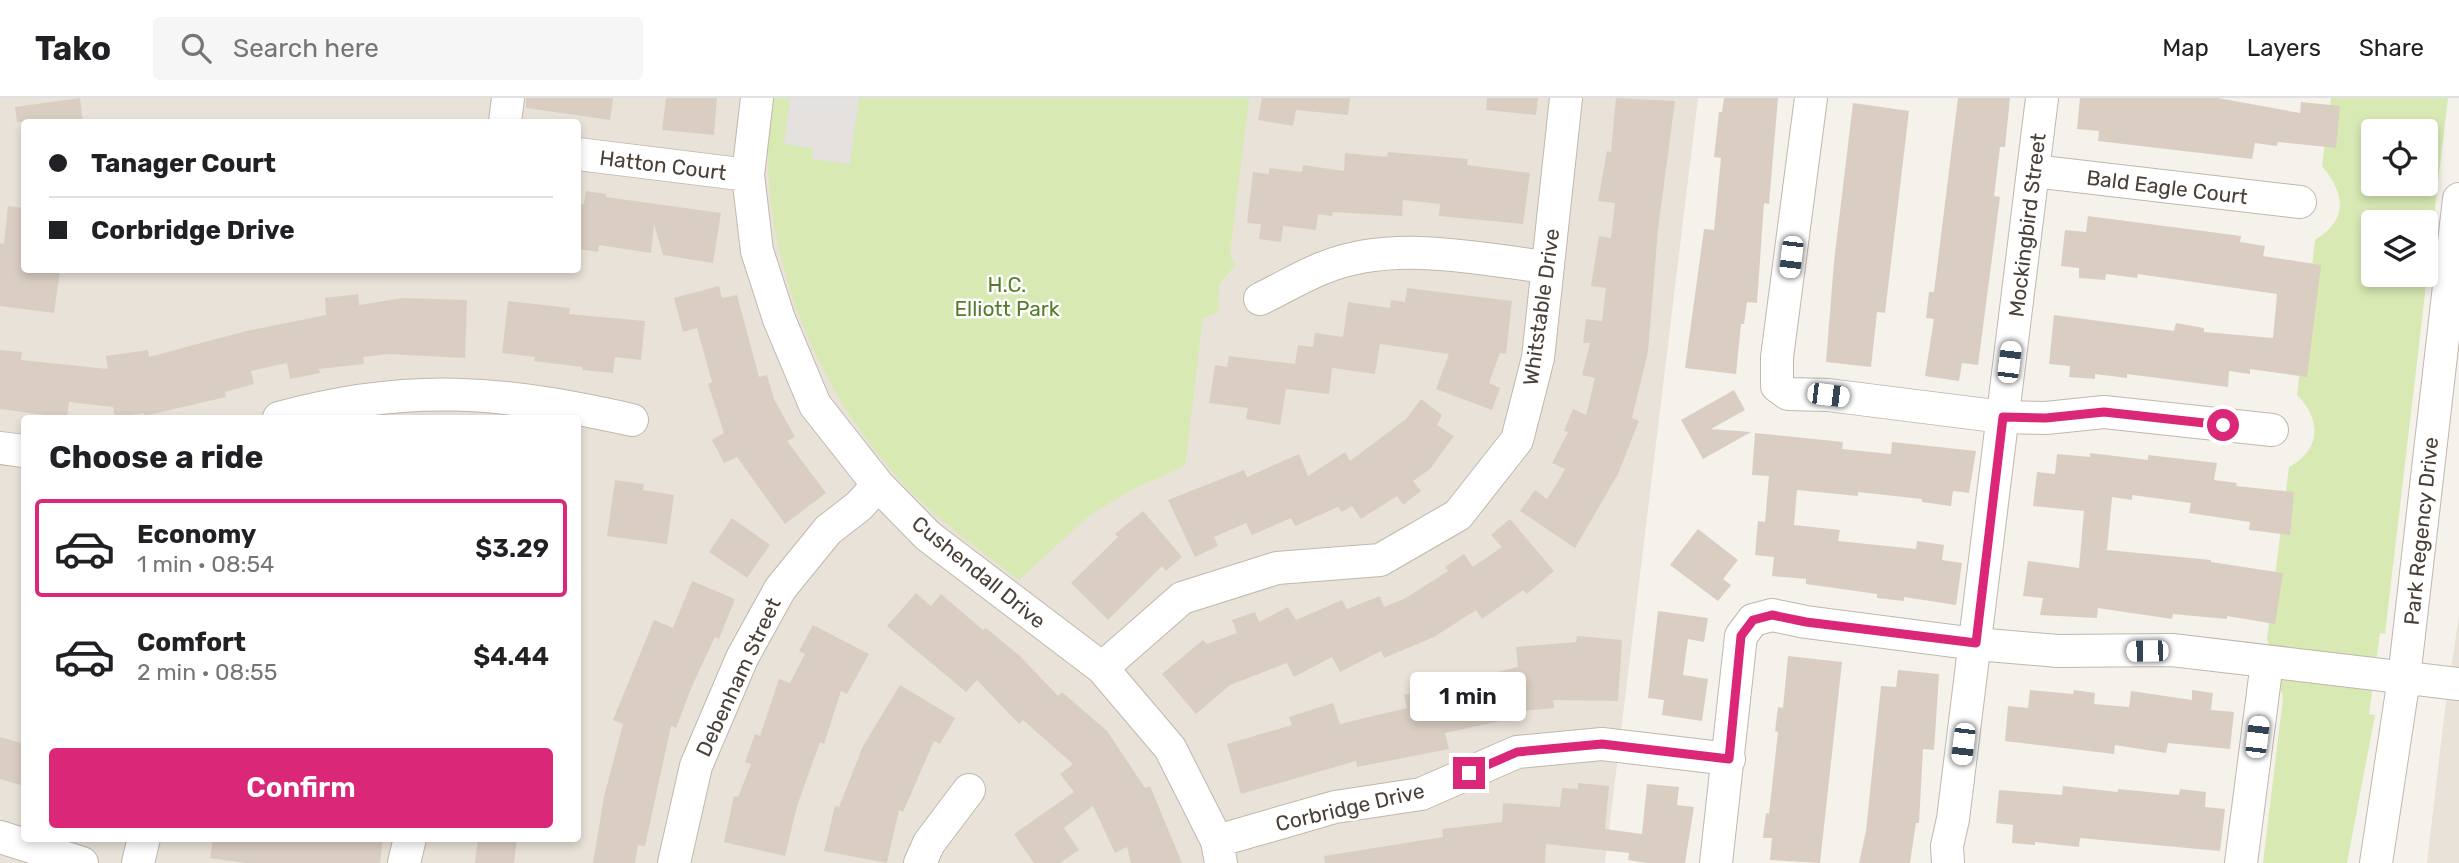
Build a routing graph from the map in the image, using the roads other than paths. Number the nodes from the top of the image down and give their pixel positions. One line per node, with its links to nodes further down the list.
1 (508, 98): 6 (street)
2 (757, 98): 9 (street, Cushendall Drive)
3 (1566, 98): 12 (street, Whitstable Drive)
4 (1811, 98): 16 (street)
5 (2042, 98): 8 (street, Mockingbird Street)
6 (505, 119)
7 (581, 154): 9 (street, Hatton Court)
8 (2033, 172): 11 (street, Bald Eagle Court); 16 (street, Mockingbird Street)
9 (748, 175): 21 (street, Cushendall Drive)
10 (2459, 199): 25 (street, Park Regency Drive)
11 (2300, 202)
12 (1548, 267): 13 (street); 24 (street, Whitstable Drive)
13 (1260, 299)
14 (463, 406): 15 (street); 17 (street)
15 (292, 415)
16 (2003, 417): 18 (street); 22 (street, Mockingbird Street)
17 (632, 420)
18 (2272, 430)
19 (0, 448): 20 (street)
20 (21, 451)
21 (878, 485): 24 (street, Cushendall Drive); 36 (street, Debenham Street)
22 (1976, 643): 23 (street); 27 (street); 39 (street, Mockingbird Street)
23 (2267, 662): 25 (street); 40 (street)
24 (1102, 668): 32 (street, Cushendall Drive)
25 (2404, 678): 26 (street); 41 (street, Park Regency Drive)
26 (2459, 684)
27 (1729, 759): 32 (street, Corbridge Drive); 38 (street)
28 (969, 790): 37 (street)
29 (0, 836): 33 (street)
30 (143, 842): 34 (street)
31 (409, 842): 35 (street)
32 (1219, 852)
33 (82, 863)
34 (138, 863)
35 (404, 863)
36 (674, 863)
37 (920, 863)
38 (1716, 863)
39 (1948, 863)
40 (2241, 863)
41 (2376, 863)

